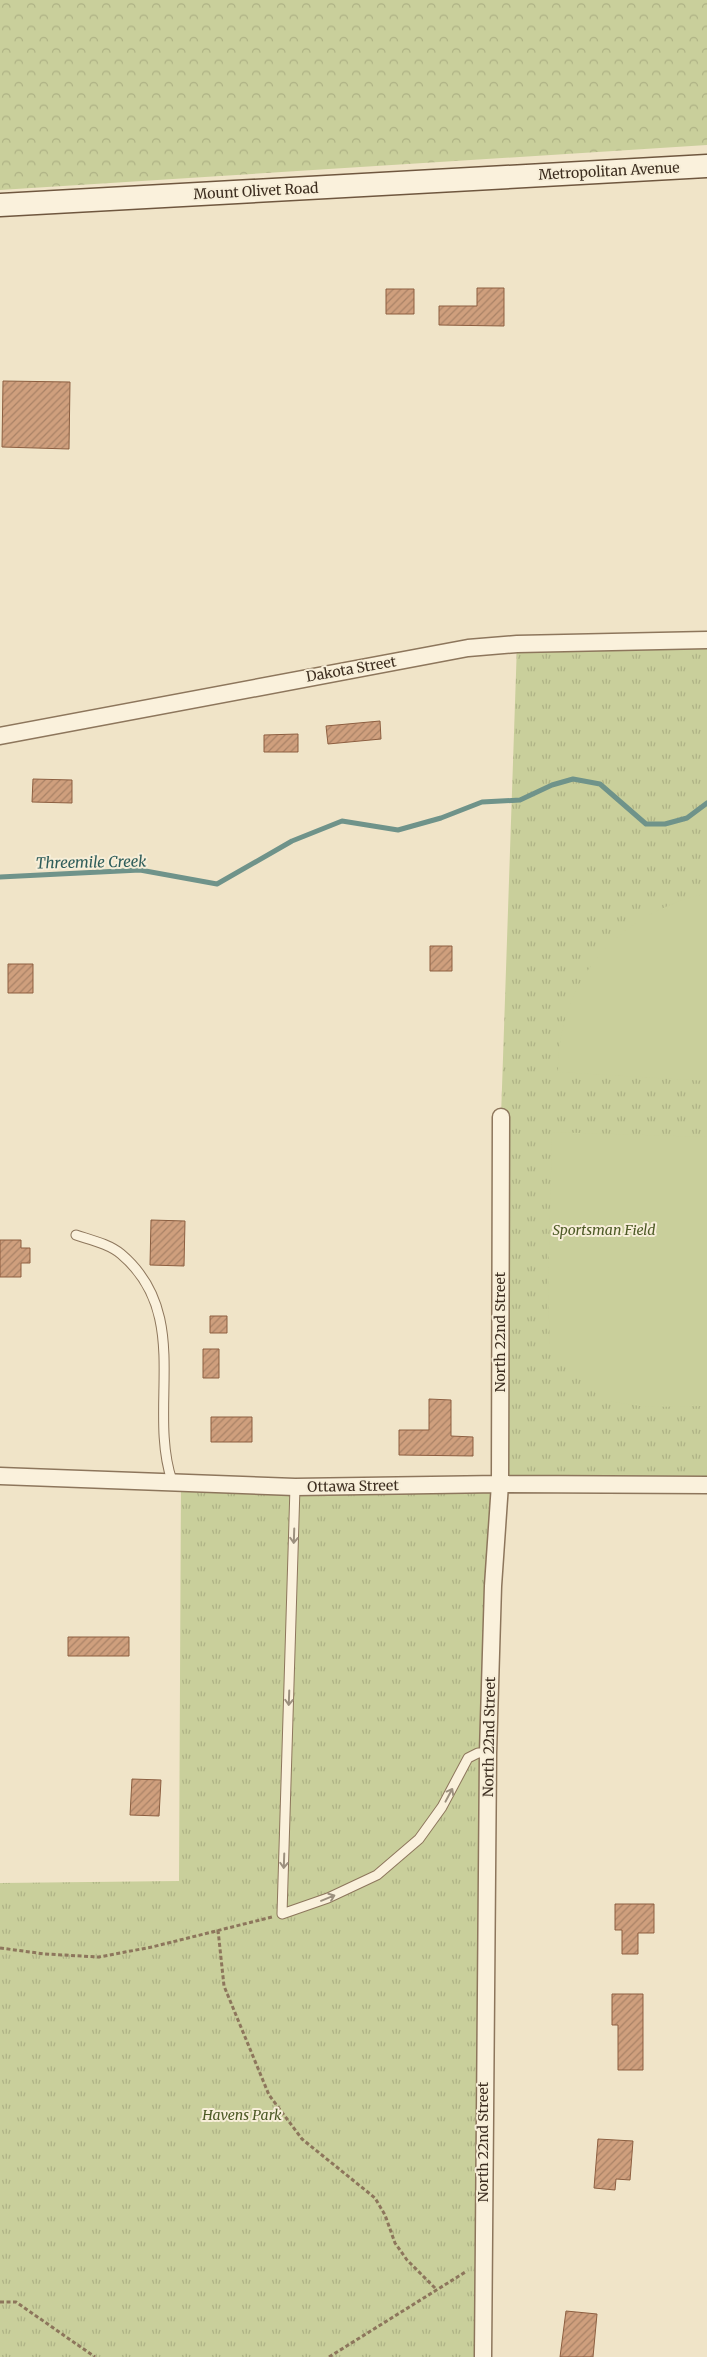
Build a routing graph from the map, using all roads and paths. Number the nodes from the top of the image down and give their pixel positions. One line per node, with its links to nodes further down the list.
1 (707, 166): 2 (street, Metropolitan Avenue)
2 (511, 177): 3 (street, Mount Olivet Road)
3 (0, 205)
4 (707, 640): 5 (street, Dakota Street)
5 (0, 736)
6 (501, 1117): 10 (street, North 22nd Street)
7 (76, 1235): 9 (lane)
8 (0, 1476): 9 (street, Ottawa Street)
9 (172, 1481): 12 (street, Ottawa Street)
10 (500, 1484): 11 (street, Ottawa Street); 12 (street, Ottawa Street); 13 (street, North 22nd Street)
11 (707, 1485)
12 (295, 1487): 14 (lane, one-way to 14)
13 (488, 1753): 14 (lane, one-way to 13); 17 (street, North 22nd Street)
14 (282, 1914): 15 (path)
15 (218, 1930): 16 (path); 18 (path)
16 (0, 1948)
17 (482, 2262): 18 (path); 22 (street, North 22nd Street)
18 (436, 2290): 21 (path)
19 (0, 2302): 20 (path)
20 (95, 2357)
21 (329, 2357)
22 (482, 2357)

